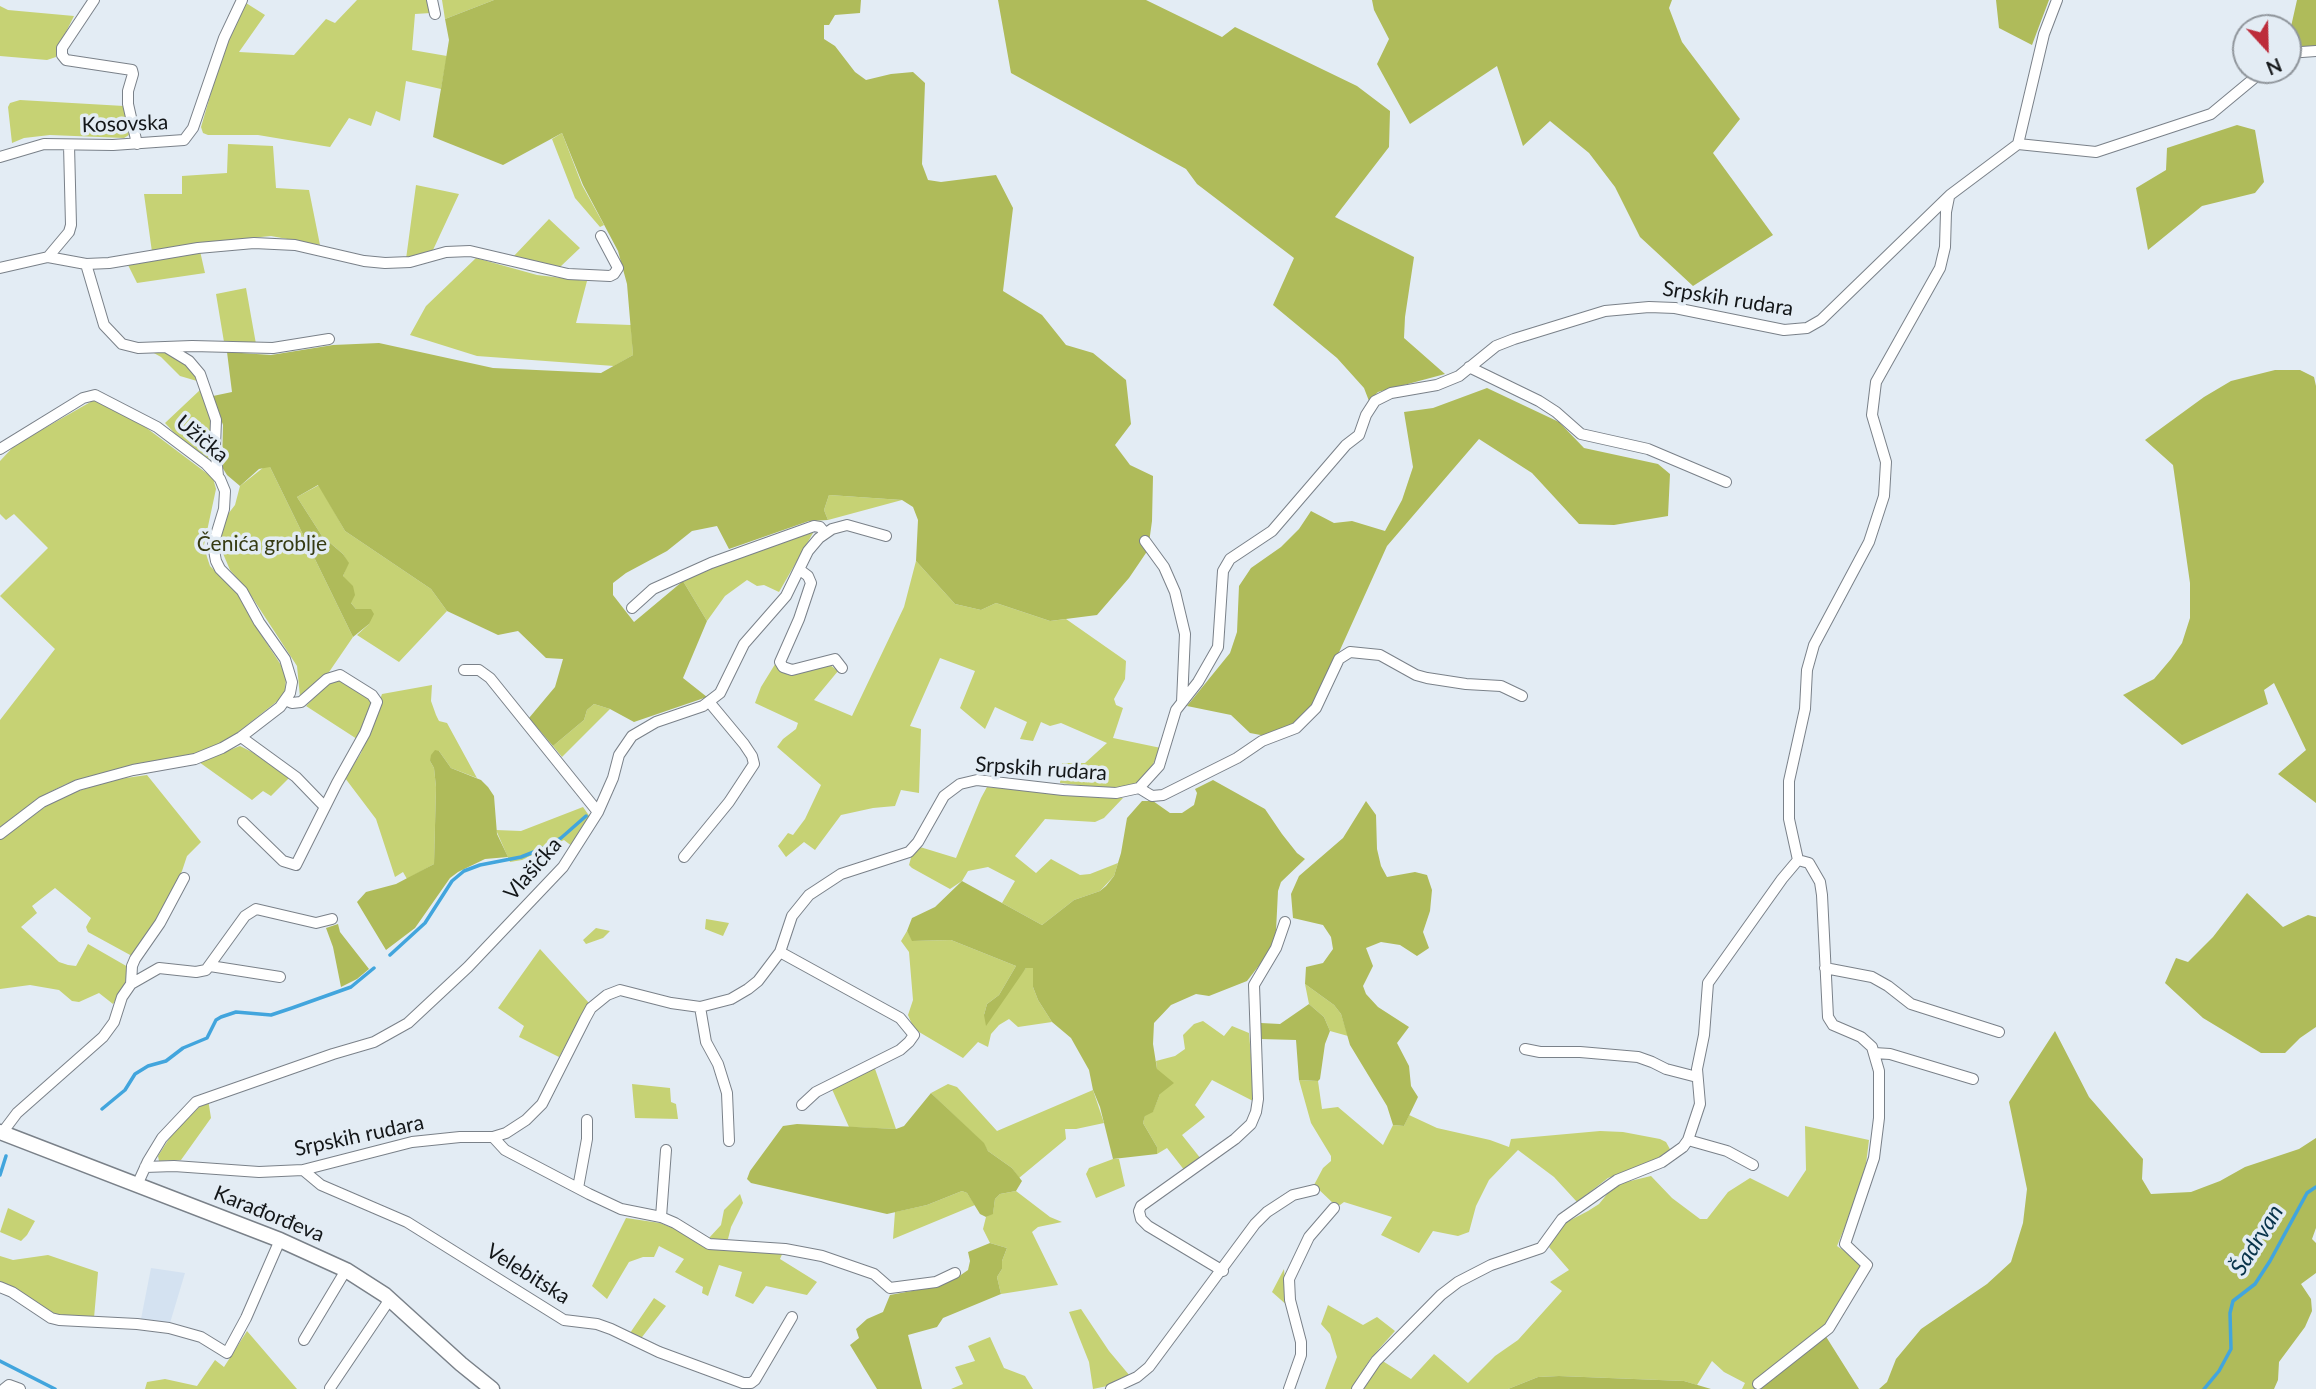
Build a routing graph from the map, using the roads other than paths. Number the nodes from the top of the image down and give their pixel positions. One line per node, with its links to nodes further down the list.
1 (94, 0): 7 (street)
2 (242, 0): 7 (street, Kosovska)
3 (432, 0): 5 (street)
4 (2057, 0): 8 (street)
5 (435, 15)
6 (2247, 84): 8 (street)
7 (136, 144): 9 (street, Kosovska)
8 (2018, 144): 11 (street, Srpskih rudara)
9 (69, 145): 10 (street, Kosovska); 13 (street)
10 (0, 157)
11 (1950, 195): 18 (street, Srpskih rudara); 40 (street)
12 (601, 236): 14 (street)
13 (48, 257): 14 (street); 15 (street)
14 (86, 264): 17 (street)
15 (0, 268)
16 (329, 339): 17 (street)
17 (165, 347): 20 (street)
18 (1469, 367): 21 (street); 31 (street, Srpskih rudara)
19 (1, 444): 20 (street, Užička)
20 (218, 477): 30 (street, Užička)
21 (1726, 482)
22 (825, 533): 23 (street); 25 (street); 26 (street)
23 (886, 536)
24 (1145, 541): 31 (street)
25 (800, 570): 27 (street); 32 (street)
26 (632, 608)
27 (842, 667)
28 (464, 670): 36 (street)
29 (1522, 696): 34 (street)
30 (285, 700): 33 (street); 35 (street)
31 (1182, 702): 34 (street, Srpskih rudara)
32 (710, 703): 36 (street, Vlašićka); 39 (street)
33 (241, 737): 35 (street); 38 (street)
34 (1139, 788): 44 (street, Srpskih rudara)
35 (325, 807): 37 (street)
36 (598, 812): 63 (street, Vlašićka)
37 (243, 822)
38 (0, 834)
39 (684, 857)
40 (1798, 860): 46 (street); 53 (street)
41 (184, 878): 48 (street)
42 (332, 919): 45 (street)
43 (1284, 922): 72 (street)
44 (780, 952): 49 (street, Srpskih rudara); 55 (street)
45 (210, 966): 47 (street); 48 (street)
46 (1825, 968): 50 (street); 52 (street)
47 (280, 978)
48 (131, 984): 57 (street)
49 (700, 1007): 58 (street, Srpskih rudara); 60 (street)
50 (1999, 1032)
51 (1525, 1049): 53 (street)
52 (1874, 1053): 54 (street); 78 (street)
53 (1697, 1077): 59 (street)
54 (1973, 1079)
55 (802, 1105)
56 (587, 1120): 66 (street)
57 (1, 1132): 65 (main road, Karađorđeva)
58 (493, 1137): 64 (street, Srpskih rudara); 66 (street)
59 (1688, 1140): 62 (street); 85 (street)
60 (729, 1141)
61 (666, 1150): 69 (street)
62 (1753, 1165)
63 (145, 1167): 64 (street, Srpskih rudara); 65 (street, Vlašićka)
64 (303, 1170): 76 (street, Velebitska)
65 (137, 1185): 70 (main road, Karađorđeva)
66 (578, 1188): 69 (street)
67 (1314, 1189): 72 (street)
68 (1334, 1208): 84 (street)
69 (661, 1217): 73 (street)
70 (280, 1240): 71 (main road, Karađorđeva); 74 (street)
71 (346, 1270): 75 (main road, Karađorđeva); 77 (street)
72 (1223, 1271): 83 (street)
73 (955, 1272)
74 (0, 1287)
75 (390, 1299): 79 (street); 82 (main road, Karađorđeva)
76 (792, 1318)
77 (304, 1340)
78 (1758, 1384)
79 (330, 1388)
80 (4, 1389): 81 (street)
81 (20, 1389)
82 (492, 1389)
83 (1111, 1389)
84 (1289, 1389)
85 (1357, 1389)

